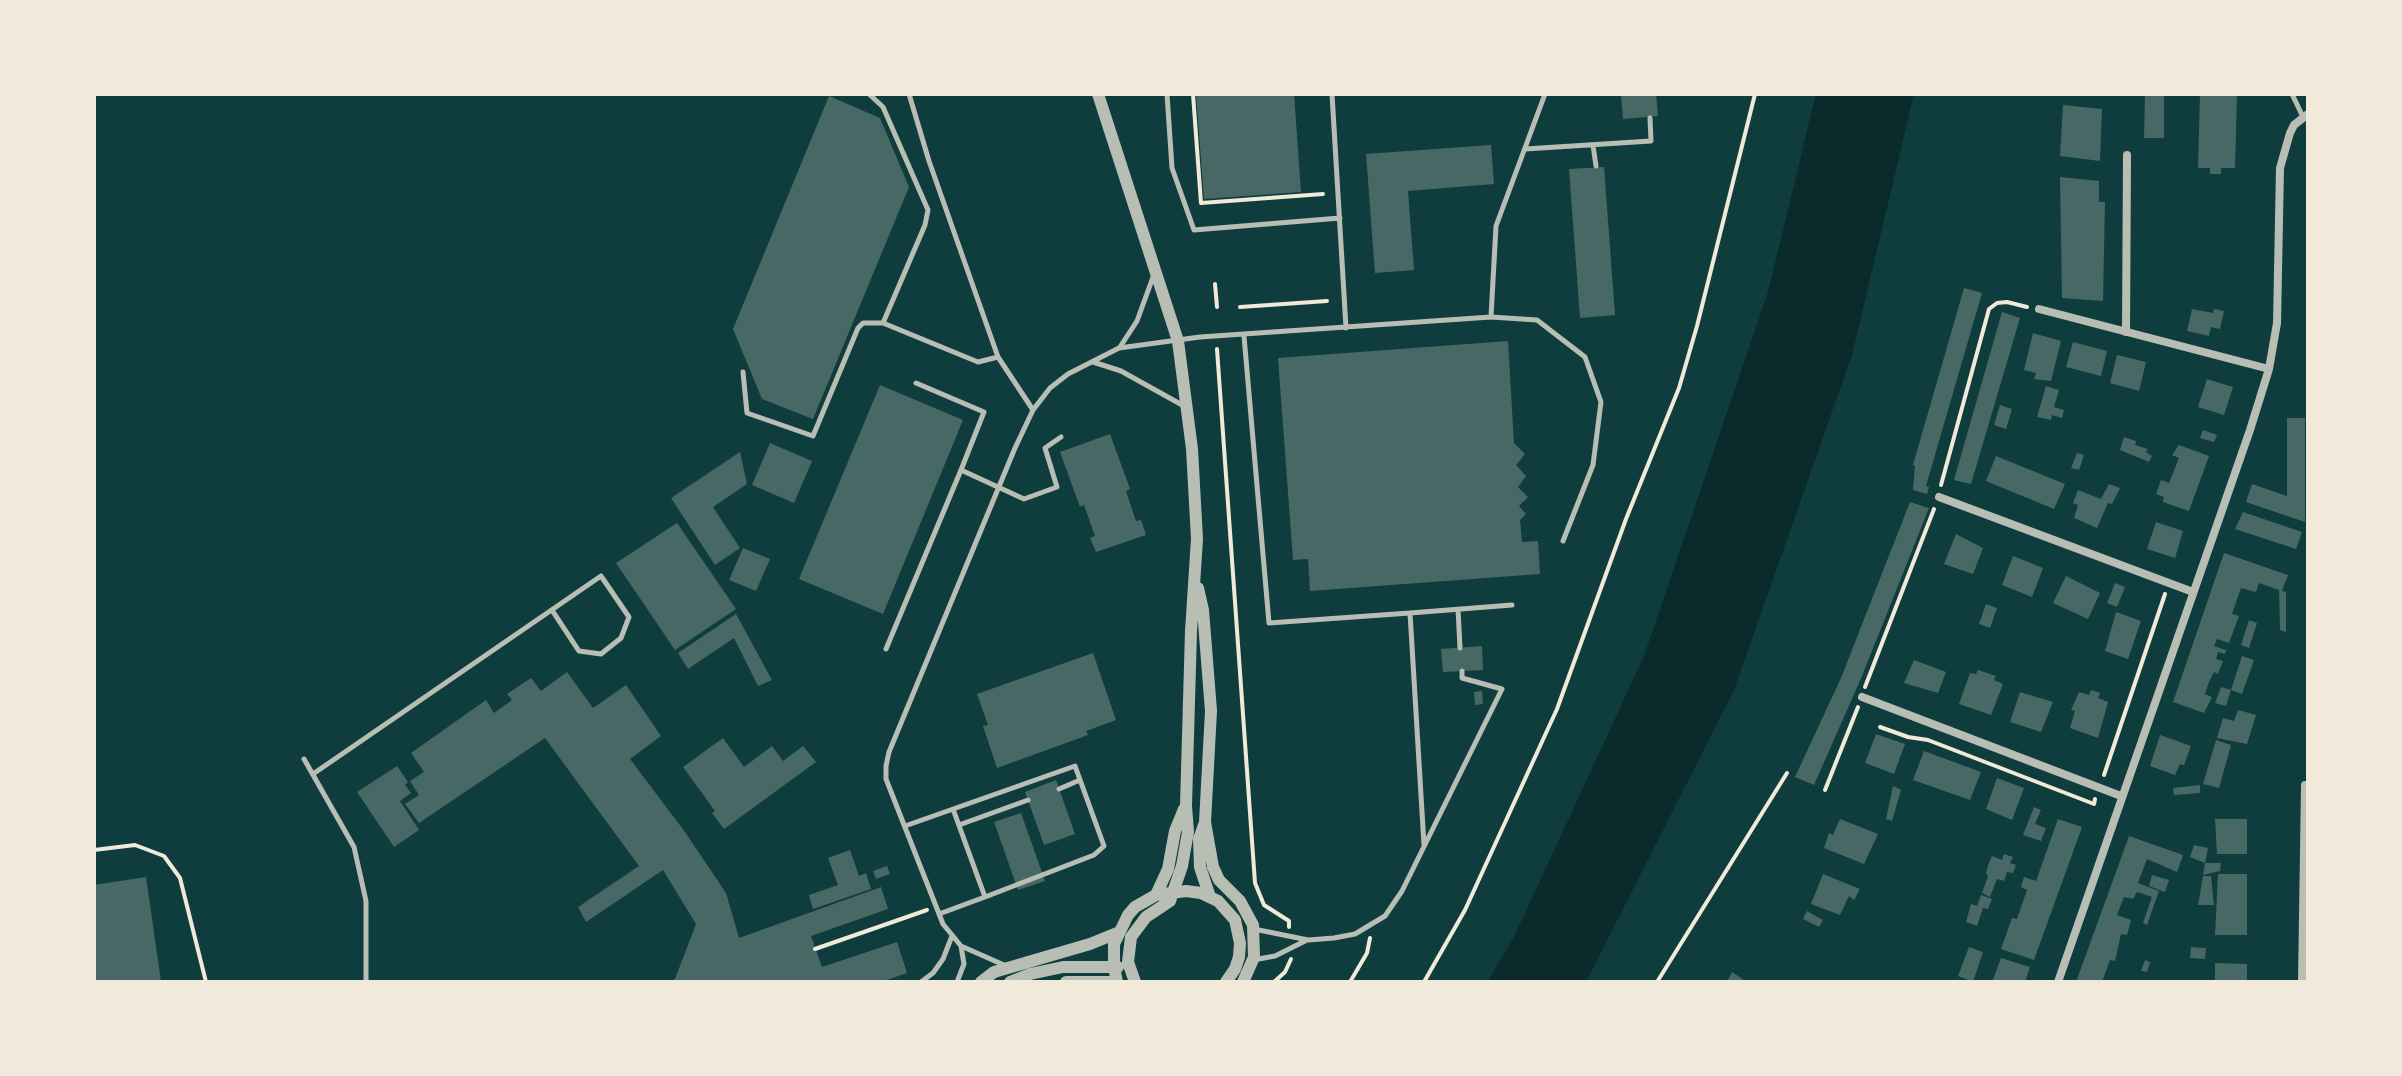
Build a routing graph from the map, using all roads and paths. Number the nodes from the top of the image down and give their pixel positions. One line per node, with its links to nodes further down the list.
1 (869, 94): 29 (lane)
2 (909, 94): 36 (lane)
3 (1098, 94): 22 (street)
4 (1167, 94): 21 (lane)
5 (1193, 94): 16 (path)
6 (1332, 94): 21 (lane)
7 (1545, 94): 13 (lane)
8 (1755, 94): 110 (path)
9 (2292, 94): 10 (lane)
10 (2305, 115): 38 (street)
11 (1650, 118): 12 (lane)
12 (1593, 145): 13 (lane); 15 (lane)
13 (1525, 149): 28 (lane)
14 (2127, 155): 31 (street)
15 (1596, 166)
16 (1200, 187): 17 (path); 19 (path)
17 (1190, 190)
18 (1323, 194): 19 (path)
19 (1209, 203): 20 (path)
20 (1209, 211)
21 (1340, 218): 30 (lane)
22 (1156, 268): 34 (street); 35 (lane)
23 (1215, 284): 25 (path)
24 (1327, 301): 26 (path)
25 (1217, 307)
26 (1240, 307)
27 (2039, 309): 31 (street); 46 (path)
28 (1491, 317): 30 (lane); 47 (lane)
29 (883, 323): 36 (lane); 39 (lane)
30 (1346, 328): 32 (lane)
31 (2126, 332): 38 (street)
32 (1244, 336): 33 (lane); 54 (lane)
33 (1216, 337): 34 (lane); 88 (path)
34 (1178, 341): 35 (lane); 41 (street)
35 (1119, 348): 37 (lane)
36 (998, 357): 42 (lane)
37 (1092, 362): 41 (lane); 42 (lane)
38 (2269, 369): 50 (street)
39 (743, 372)
40 (916, 383): 44 (lane)
41 (1188, 409): 48 (street)
42 (1033, 410): 45 (lane)
43 (1061, 437): 45 (lane)
44 (961, 470): 45 (lane); 56 (lane)
45 (999, 487): 75 (lane)
46 (1939, 497): 50 (street); 58 (path)
47 (1563, 541)
48 (1196, 577): 71 (street); 73 (street)
49 (2166, 592): 63 (path)
50 (2193, 592): 68 (street)
51 (1512, 605): 52 (lane)
52 (1458, 609): 54 (lane); 55 (lane)
53 (552, 610): 53 (lane); 62 (lane)
54 (1410, 613): 76 (lane)
55 (1460, 648)
56 (886, 649)
57 (1462, 671): 76 (lane)
58 (1862, 697): 67 (path); 68 (street)
59 (1880, 727): 70 (path)
60 (304, 759): 62 (lane)
61 (1787, 773): 111 (path)
62 (313, 774): 98 (lane)
63 (2102, 779)
64 (1080, 780): 66 (lane); 72 (lane); 80 (lane)
65 (2305, 785): 113 (street)
66 (1059, 789)
67 (1825, 790)
68 (2121, 796): 112 (street)
69 (1028, 800): 74 (lane)
70 (2094, 804)
71 (1186, 806): 78 (street); 79 (street)
72 (953, 809): 74 (lane); 75 (lane)
73 (1205, 822): 81 (street); 84 (street)
74 (959, 825): 80 (lane)
75 (905, 826): 82 (lane)
76 (1424, 845): 85 (lane)
77 (94, 850): 97 (path)
78 (1174, 891): 79 (street); 81 (street); 96 (street)
79 (1156, 895): 86 (street)
80 (985, 897): 82 (lane)
81 (1210, 897): 83 (street)
82 (938, 910): 87 (lane); 92 (path)
83 (1237, 927): 84 (street); 106 (street)
84 (1253, 929): 88 (lane); 93 (street)
85 (1366, 929): 89 (lane); 109 (path)
86 (1117, 933): 94 (street); 95 (street)
87 (953, 935): 90 (lane); 99 (lane)
88 (1290, 936): 89 (lane)
89 (1308, 940): 91 (lane)
90 (961, 946): 95 (lane); 100 (lane)
91 (1291, 947): 93 (lane); 108 (path)
92 (815, 949)
93 (1253, 960): 107 (street)
94 (1114, 967): 96 (street); 102 (street); 105 (street)
95 (1009, 968): 101 (street)
96 (1133, 978)
97 (206, 982)
98 (366, 982)
99 (921, 982)
100 (957, 982)
101 (981, 982)
102 (1010, 982)
103 (1066, 982): 104 (street)
104 (1110, 982)
105 (1117, 982)
106 (1226, 982)
107 (1243, 982)
108 (1274, 982)
109 (1350, 982)
110 (1424, 982)
111 (1657, 982)
112 (2058, 982)
113 (2302, 982)

